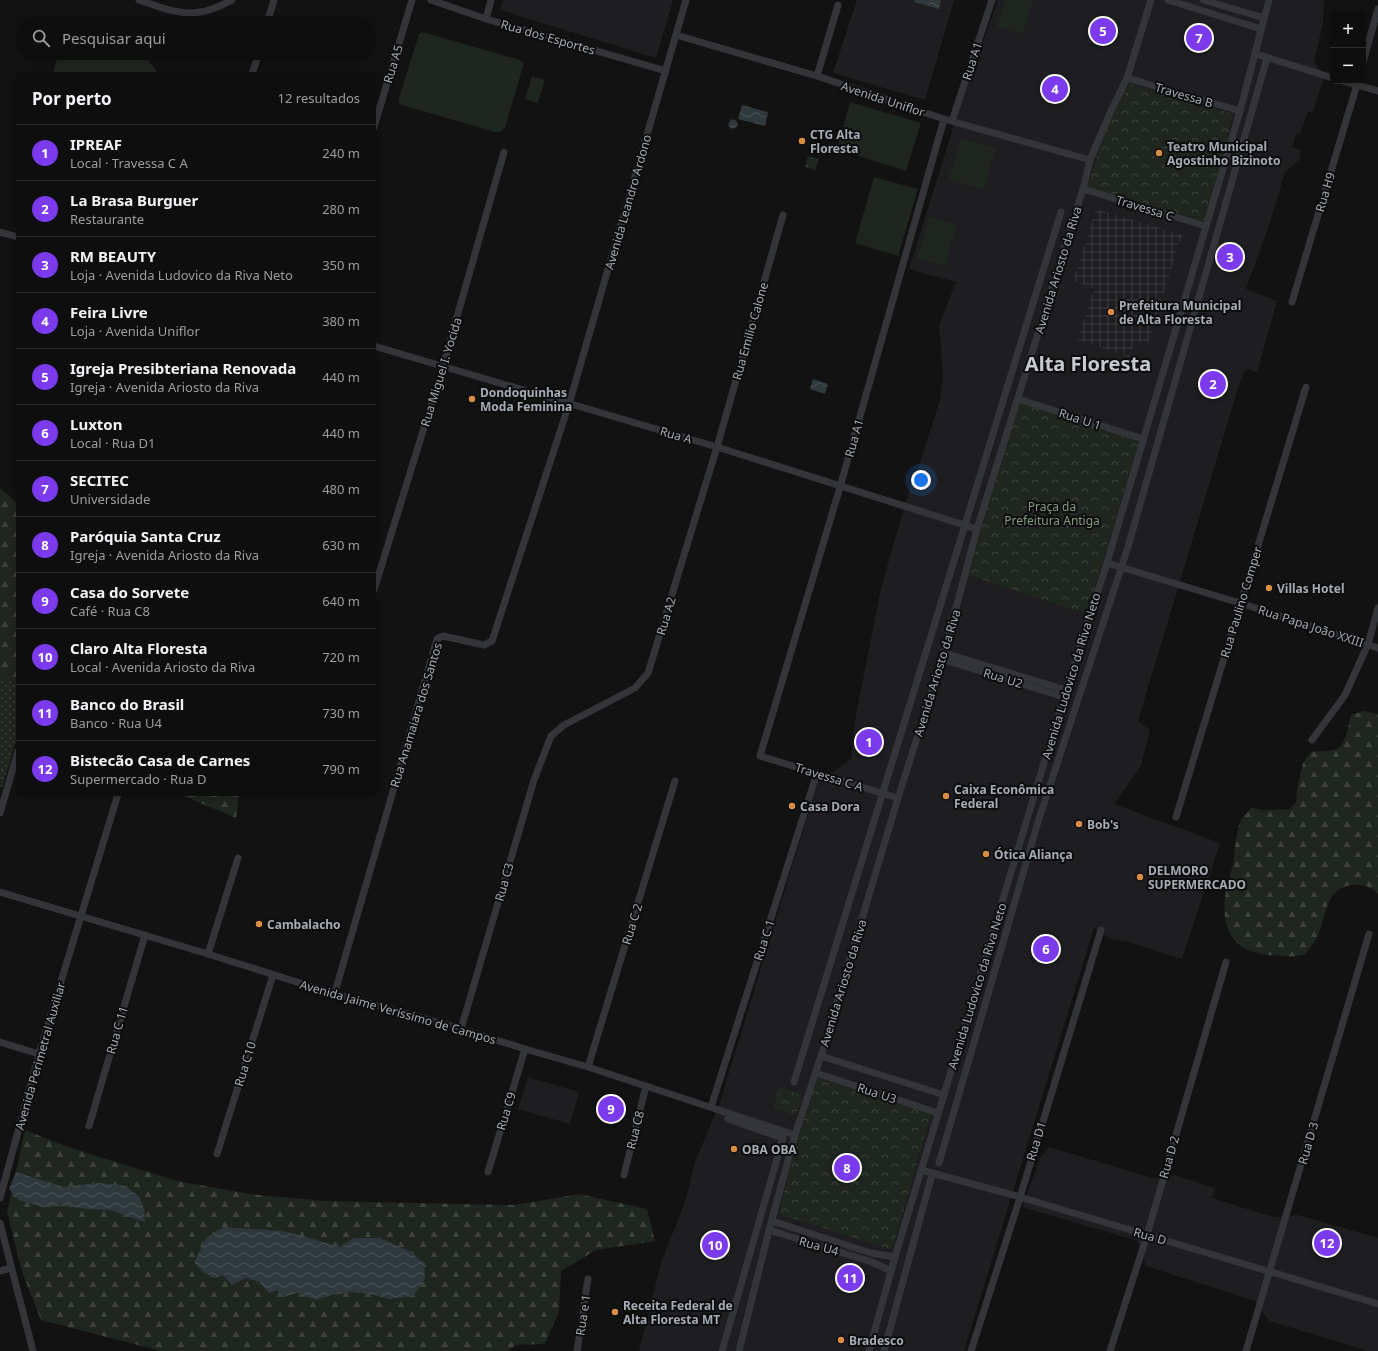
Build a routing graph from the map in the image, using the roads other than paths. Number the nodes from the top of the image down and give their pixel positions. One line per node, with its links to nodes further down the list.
1 (138, 0): 2 (street)
2 (232, 0)
3 (274, 0): 16 (street)
4 (412, 0): 35 (street, Rua A5)
5 (431, 0): 18 (street, Rua dos Esportes)
6 (491, 0): 18 (street)
7 (686, 0): 20 (street, Avenida Leandro Ardono)
8 (992, 0): 36 (street, Rua A1)
9 (1151, 0): 29 (street, Avenida Ariosto da Riva)
10 (1168, 0): 15 (street)
11 (1204, 0): 15 (street); 17 (street)
12 (1269, 0): 17 (street, Avenida Ludovico da Riva Neto)
13 (838, 5): 27 (street)
14 (1378, 9): 21 (street)
15 (1201, 10): 19 (street)
16 (269, 16)
17 (1264, 18): 19 (street, Avenida Ludovico da Riva Neto)
18 (486, 19): 25 (street, Rua dos Esportes)
19 (1261, 30): 22 (street, Avenida Ludovico da Riva Neto)
20 (676, 35): 25 (street, Avenida Leandro Ardono); 27 (street, Avenida Uniflor)
21 (1366, 51)
22 (1256, 54): 23 (street); 33 (street, Avenida Ludovico da Riva Neto)
23 (1267, 58): 28 (street); 57 (street)
24 (257, 60): 26 (street)
25 (666, 71): 50 (street, Avenida Leandro Ardono)
26 (253, 72)
27 (817, 76): 34 (street, Avenida Uniflor)
28 (1330, 77)
29 (1127, 78): 33 (street, Travessa B); 38 (street, Avenida Ariosto da Riva)
30 (1357, 84): 45 (street, Rua H9)
31 (1360, 84): 32 (street)
32 (1378, 91)
33 (1240, 111): 42 (street, Avenida Ludovico da Riva Neto)
34 (944, 119): 36 (street, Avenida Uniflor); 53 (street, Rua A1)
35 (376, 120)
36 (952, 122): 38 (street, Avenida Uniflor)
37 (504, 152): 47 (street, Rua Miguel I. Yocida)
38 (1090, 160): 39 (street, Avenida Ariosto da Riva)
39 (1083, 189): 42 (street, Travessa C); 49 (street, Avenida Ariosto da Riva)
40 (1061, 212): 54 (street)
41 (783, 215): 52 (street, Rua Emilio Calone)
42 (1206, 226): 51 (street, Avenida Ludovico da Riva Neto)
43 (0, 232): 44 (street)
44 (16, 236)
45 (1292, 302)
46 (376, 347): 47 (street, Rua A)
47 (443, 366): 50 (street, Rua A); 58 (street, Rua Miguel I. Yocida)
48 (1306, 387): 59 (street, Rua Paulino Comper)
49 (1018, 399): 51 (street, Rua U 1); 55 (street, Avenida Ariosto da Riva)
50 (569, 404): 52 (street, Rua A); 85 (street, Rua Anamaiara dos Santos)
51 (1143, 439): 56 (street, Avenida Ludovico da Riva Neto)
52 (717, 447): 53 (street, Rua A); 65 (street, Rua A2)
53 (840, 487): 54 (street, Rua A); 67 (street, Rua A1)
54 (965, 525): 55 (street, Rua A); 71 (street)
55 (977, 529): 63 (street, Avenida Ariosto da Riva)
56 (1107, 563): 57 (street, Rua Papa João XXIII); 64 (street, Avenida Ludovico da Riva Neto)
57 (1121, 567): 59 (street, Rua Papa João XXIII); 102 (street)
58 (376, 584)
59 (1240, 603): 61 (street, Rua Papa João XXIII); 75 (street, Rua Paulino Comper)
60 (1378, 608): 61 (street)
61 (1368, 644): 62 (street, Rua Papa João XXIII); 66 (street)
62 (1378, 648)
63 (943, 656): 64 (street, Rua U2); 73 (street, Avenida Ariosto da Riva)
64 (1065, 693): 95 (street, Avenida Ludovico da Riva Neto)
65 (551, 736): 86 (street, Rua C3)
66 (1312, 740)
67 (760, 756): 69 (street, Travessa C A)
68 (16, 758): 74 (street)
69 (817, 773): 71 (street, Travessa C A); 96 (street, Rua C 1)
70 (675, 781): 91 (street, Rua C 2)
71 (883, 793): 73 (street, Travessa C A); 93 (street)
72 (117, 796): 78 (street, Avenida Perimetral Auxiliar)
73 (898, 798): 90 (street, Avenida Ariosto da Riva)
74 (0, 813)
75 (1176, 817)
76 (238, 858): 82 (street)
77 (0, 892): 78 (street, Avenida Jaime Veríssimo de Campos)
78 (82, 916): 81 (street, Avenida Jaime Veríssimo de Campos); 89 (street, Avenida Perimetral Auxiliar)
79 (1101, 930): 107 (street, Rua D1)
80 (1369, 934): 119 (street, Rua D 3)
81 (145, 936): 82 (street, Avenida Jaime Veríssimo de Campos); 99 (street, Rua C 11)
82 (208, 954): 84 (street, Avenida Jaime Veríssimo de Campos)
83 (1226, 962): 112 (street, Rua D 2)
84 (273, 975): 85 (street, Avenida Jaime Veríssimo de Campos); 101 (street, Rua C10)
85 (335, 992): 86 (street, Avenida Jaime Veríssimo de Campos)
86 (461, 1028): 88 (street, Avenida Jaime Veríssimo de Campos)
87 (0, 1042): 89 (street)
88 (525, 1049): 91 (street, Avenida Jaime Veríssimo de Campos); 104 (street, Rua C9)
89 (40, 1054): 108 (street, Avenida Perimetral Auxiliar)
90 (821, 1056): 92 (street, Avenida Ariosto da Riva); 95 (street, Rua U3)
91 (588, 1067): 94 (street, Avenida Jaime Veríssimo de Campos)
92 (816, 1073): 97 (street, Rua U3); 100 (street, Avenida Ariosto da Riva)
93 (794, 1082)
94 (646, 1086): 96 (street, Avenida Jaime Veríssimo de Campos); 105 (street, Rua C8)
95 (944, 1095): 97 (street, Avenida Ludovico da Riva Neto)
96 (711, 1107): 100 (street, Avenida Jaime Veríssimo de Campos)
97 (938, 1113): 103 (street, Avenida Ludovico da Riva Neto)
98 (728, 1119): 124 (street)
99 (89, 1126)
100 (795, 1135): 109 (street, Avenida Ariosto da Riva)
101 (218, 1154)
102 (939, 1164)
103 (921, 1170): 107 (street, Rua D); 115 (street, Avenida Ludovico da Riva Neto)
104 (488, 1172)
105 (624, 1175)
106 (930, 1178): 127 (street)
107 (1020, 1197): 112 (street, Rua D); 128 (street, Rua D1)
108 (0, 1198)
109 (772, 1221): 111 (street, Avenida Ariosto da Riva); 113 (street, Rua U4)
110 (0, 1223): 116 (street)
111 (769, 1230): 114 (street, Rua U4); 125 (street, Avenida Ariosto da Riva)
112 (1147, 1235): 119 (street, Rua D); 129 (street, Rua D 2)
113 (832, 1239): 114 (street); 115 (street, Rua U4)
114 (828, 1248): 118 (street, Rua U4)
115 (895, 1257): 118 (street, Avenida Ludovico da Riva Neto)
116 (11, 1268): 117 (street); 122 (street)
117 (0, 1271)
118 (891, 1271): 126 (street, Avenida Ludovico da Riva Neto)
119 (1270, 1271): 121 (street, Rua D); 130 (street, Rua D 3)
120 (588, 1279): 123 (street, Rua e 1)
121 (1378, 1304)
122 (33, 1351)
123 (578, 1351)
124 (722, 1351)
125 (739, 1351)
126 (869, 1351)
127 (884, 1351)
128 (971, 1351)
129 (1110, 1351)
130 (1246, 1351)

